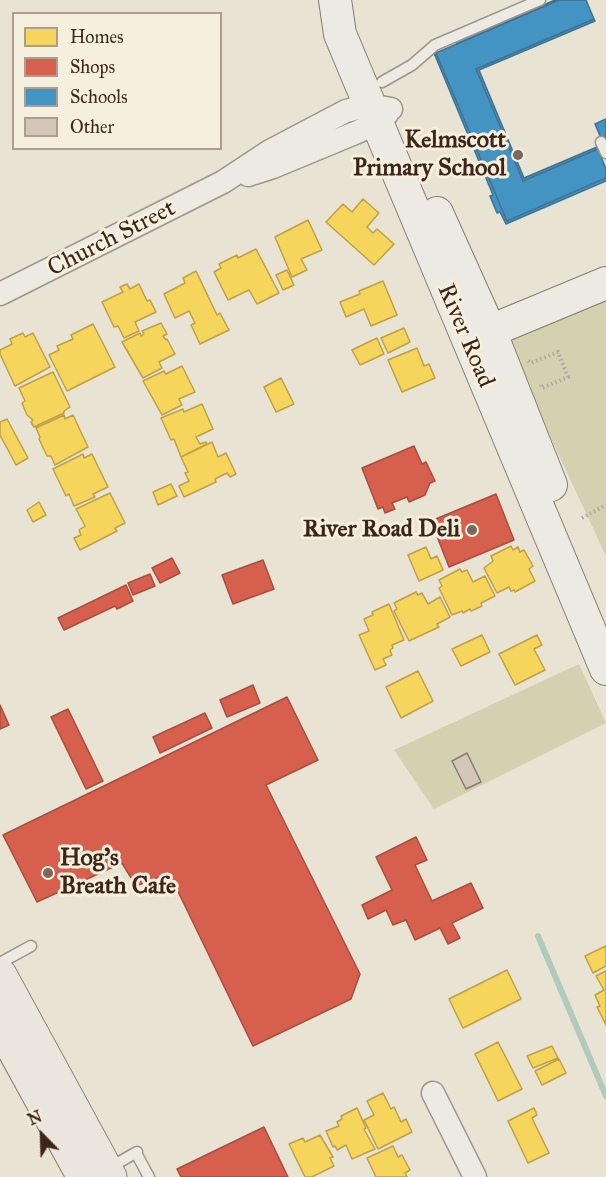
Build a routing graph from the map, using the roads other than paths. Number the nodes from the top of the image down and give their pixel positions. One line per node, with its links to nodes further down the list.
1 (335, 0): 4 (main road, River Road)
2 (341, 0): 4 (main road, River Road)
3 (540, 0): 4 (lane)
4 (380, 105): 8 (street, Church Street); 9 (main road, River Road)
5 (601, 142): 6 (lane)
6 (606, 153)
7 (606, 283): 9 (main road)
8 (0, 294)
9 (479, 336): 10 (main road, River Road); 11 (main road, River Road)
10 (606, 620)
11 (606, 669)
12 (31, 946): 13 (lane)
13 (0, 963)
14 (0, 975): 17 (highway)
15 (0, 1024): 17 (highway)
16 (433, 1093): 19 (street)
17 (100, 1175): 18 (lane)
18 (149, 1177)
19 (476, 1177)

